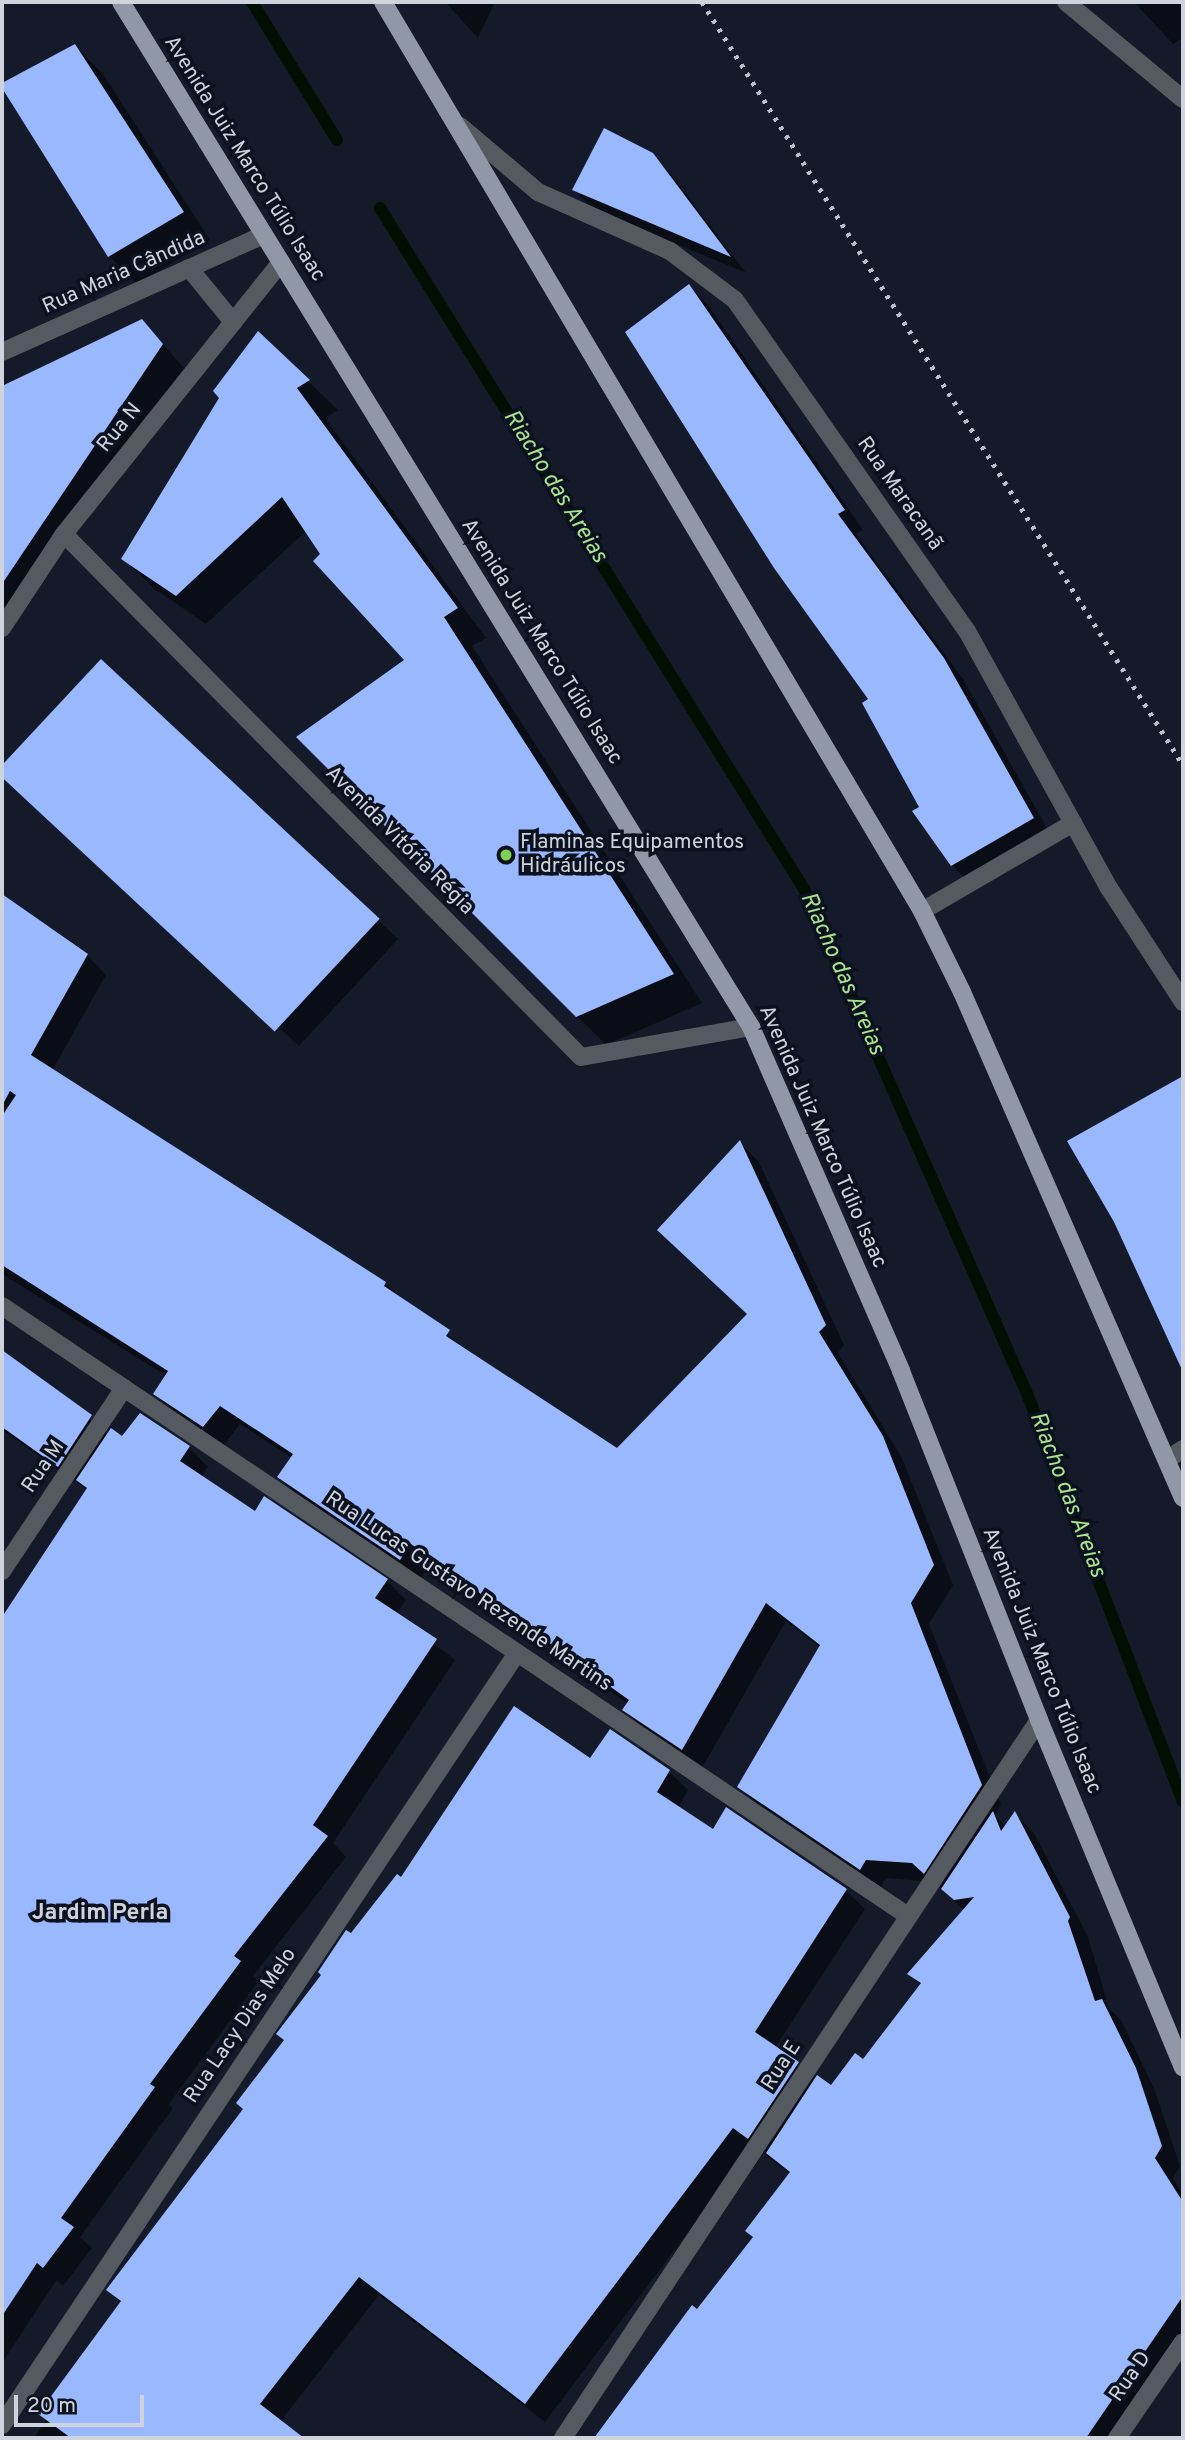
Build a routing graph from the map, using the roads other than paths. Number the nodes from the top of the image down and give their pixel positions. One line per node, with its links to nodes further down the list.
1 (121, 2): 6 (main road, Avenida Juiz Marco Túlio Isaac)
2 (383, 2): 5 (main road)
3 (1066, 2): 4 (street)
4 (1183, 99)
5 (460, 127): 13 (street, Rua Maracanã); 14 (main road)
6 (264, 234): 7 (main road, Avenida Juiz Marco Túlio Isaac); 8 (street, Rua Maria Cândida)
7 (281, 262): 9 (street, Rua N); 16 (main road, Avenida Juiz Marco Túlio Isaac)
8 (189, 268): 9 (street); 10 (street, Rua Maria Cândida)
9 (233, 322): 11 (street, Rua N)
10 (2, 352)
11 (64, 534): 12 (street, Rua N); 16 (street, Avenida Vitória Régia)
12 (2, 628)
13 (1073, 823): 14 (street); 15 (street, Rua Maracanã)
14 (922, 911): 20 (main road)
15 (1183, 1002)
16 (751, 1027): 24 (main road, Avenida Juiz Marco Túlio Isaac)
17 (2, 1306): 18 (street, Rua Lucas Gustavo Rezende Martins)
18 (124, 1388): 22 (street, Rua M); 23 (street, Rua Lucas Gustavo Rezende Martins)
19 (1183, 1449): 20 (street)
20 (1168, 1459): 21 (main road)
21 (1183, 1498)
22 (2, 1571)
23 (517, 1653): 25 (street, Rua Lucas Gustavo Rezende Martins); 28 (street, Rua Lacy Dias Melo)
24 (1039, 1720): 25 (street, Rua E); 26 (main road, Avenida Juiz Marco Túlio Isaac)
25 (908, 1916): 29 (street, Rua E)
26 (1183, 2067)
27 (1183, 2342): 30 (street, Rua D)
28 (2, 2425)
29 (563, 2438)
30 (1117, 2438)

